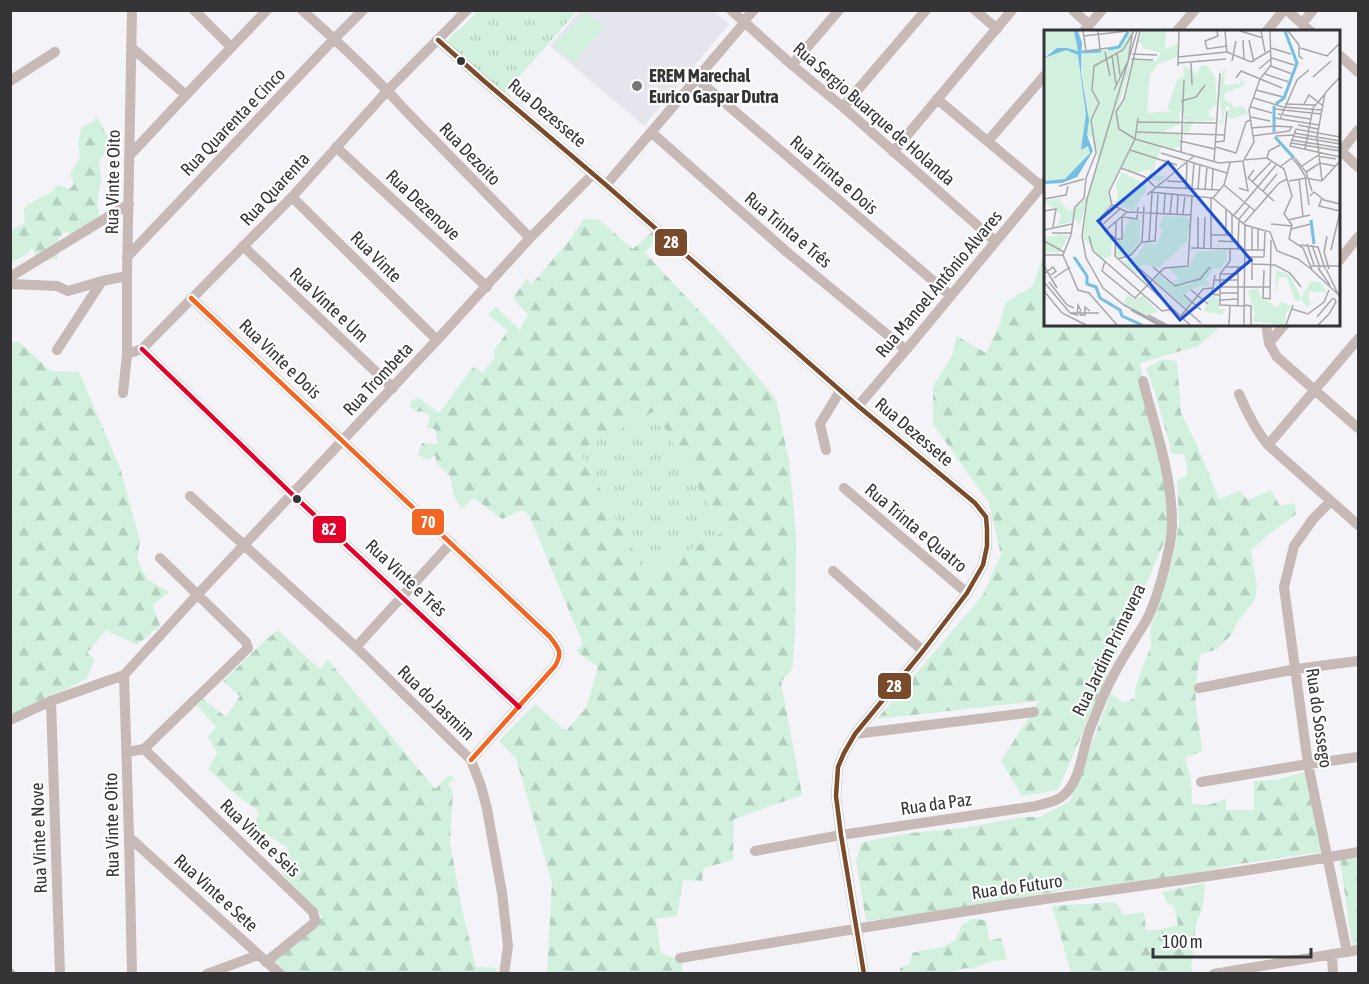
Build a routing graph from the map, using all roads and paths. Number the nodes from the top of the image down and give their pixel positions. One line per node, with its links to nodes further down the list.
1 (132, 10): 27 (street, Rua Vinte e Oito)
2 (194, 10): 28 (street)
3 (267, 10): 28 (street)
4 (302, 10): 25 (street, Rua Dezoito)
5 (363, 10): 25 (street, Rua Quarenta e Cinco)
6 (467, 10): 26 (street, Rua Quarenta)
7 (731, 10): 18 (street, Rua Sergio Buarque de Holanda)
8 (754, 10): 18 (street)
9 (839, 10): 31 (street)
10 (926, 10): 39 (street)
11 (975, 10): 21 (street)
12 (1012, 10): 21 (street)
13 (1073, 10): 20 (street)
14 (1102, 10): 20 (street)
15 (1285, 10): 19 (street); 23 (street)
16 (1313, 10): 19 (street)
17 (1187, 13): 22 (street)
18 (745, 22): 31 (street, Rua Sergio Buarque de Holanda); 34 (street)
19 (1302, 24): 24 (street)
20 (1086, 28)
21 (997, 29): 38 (street)
22 (1177, 30)
23 (1268, 30)
24 (1309, 30)
25 (334, 39): 36 (street, Rua Dezoito); 57 (street, Rua Quarenta e Cinco)
26 (438, 40): 36 (street, Rua Quarenta); 48 (street, Rua Dezessete)
27 (131, 47): 37 (street); 46 (street, Rua Vinte e Oito)
28 (231, 47): 37 (street)
29 (56, 52): 35 (street)
30 (1339, 55): 32 (street)
31 (792, 65): 39 (street, Rua Sergio Buarque de Holanda)
32 (1359, 72)
33 (1044, 76): 42 (street)
34 (697, 79): 41 (street); 64 (street, Rua Trinta e Dois)
35 (10, 81)
36 (387, 91): 43 (street, Rua Quarenta); 54 (street, Rua Dezoito)
37 (186, 94): 46 (street)
38 (937, 99): 42 (street); 44 (street)
39 (843, 108): 44 (street, Rua Sergio Buarque de Holanda)
40 (1359, 130): 45 (street)
41 (651, 132): 50 (street); 73 (street, Rua Trinta e Três)
42 (988, 141): 49 (street)
43 (336, 147): 51 (street, Rua Quarenta); 63 (street, Rua Dezenove)
44 (893, 152): 55 (street, Rua Sergio Buarque de Holanda)
45 (1339, 153): 47 (street)
46 (130, 155): 52 (street, Rua Vinte e Oito)
47 (1359, 167)
48 (593, 174): 50 (street, Rua Dezessete); 54 (street, Rua Trombeta)
49 (1043, 184): 55 (street, Rua Manoel Antônio Alvares)
50 (606, 185): 78 (street, Rua Dezessete)
51 (292, 196): 56 (street, Rua Quarenta); 69 (street, Rua Vinte)
52 (129, 204): 57 (street, Rua Vinte e Oito); 60 (street)
53 (1359, 237): 58 (street)
54 (530, 238): 63 (street, Rua Trombeta)
55 (995, 241): 64 (street, Rua Manoel Antônio Alvares)
56 (243, 246): 65 (street, Rua Quarenta); 76 (street, Rua Vinte e Um)
57 (127, 257): 59 (street, Rua Vinte e Oito)
58 (1339, 261)
59 (127, 276): 61 (street); 74 (street, Rua Vinte e Oito)
60 (10, 277)
61 (102, 281): 62 (street); 72 (street)
62 (10, 284)
63 (487, 287): 69 (street, Rua Trombeta)
64 (951, 296): 73 (street, Rua Manoel Antônio Alvares)
65 (191, 298): 71 (street, Rua Quarenta); 83 (street, Rua Vinte e Dois)
66 (1266, 326): 70 (street)
67 (1283, 326): 70 (street)
68 (1359, 339): 77 (street)
69 (437, 340): 76 (street, Rua Trombeta)
70 (1269, 343): 77 (street)
71 (142, 349): 74 (street, Rua Quarenta); 87 (street, Rua Vinte e Três)
72 (57, 350)
73 (906, 350): 81 (street, Rua Manoel Antônio Alvares)
74 (127, 354): 79 (street)
75 (1143, 381): 115 (street, Rua Jardim Primavera)
76 (393, 388): 83 (street, Rua Trombeta)
77 (1314, 390): 82 (street); 84 (street)
78 (840, 391): 81 (street, Rua Dezessete); 85 (street)
79 (123, 393)
80 (1239, 394): 84 (street)
81 (858, 406): 95 (street, Rua Dezessete)
82 (1359, 428)
83 (343, 442): 87 (street, Rua Trombeta); 91 (street, Rua Vinte e Dois)
84 (1268, 445): 89 (street)
85 (826, 450)
86 (844, 488): 95 (street, Rua Trinta e Quatro)
87 (293, 495): 92 (street, Rua Trombeta); 97 (street, Rua Vinte e Três)
88 (190, 496): 92 (street, Rua do Jasmim)
89 (1331, 501): 90 (street); 101 (street, Rua do Sossego)
90 (1359, 525)
91 (451, 543): 97 (street); 105 (street, Rua Vinte e Dois)
92 (245, 545): 96 (street, Rua Trombeta); 98 (street, Rua do Jasmim)
93 (160, 558): 96 (street)
94 (833, 571): 99 (street)
95 (967, 593): 99 (street, Rua Dezessete)
96 (197, 595): 102 (street, Rua Trombeta); 109 (street)
97 (401, 596): 98 (street); 105 (street, Rua Vinte e Três)
98 (356, 647): 112 (street, Rua do Jasmim)
99 (923, 651): 108 (street, Rua Dezessete)
100 (1359, 661): 101 (street)
101 (1296, 669): 103 (street); 113 (street, Rua do Sossego)
102 (124, 675): 104 (street, Rua Trombeta); 110 (street, Rua Vinte e Oito)
103 (1199, 688)
104 (51, 701): 107 (street, Rua Trombeta); 127 (street, Rua Vinte e Nove)
105 (519, 707): 112 (street, Rua Vinte e Dois)
106 (1034, 712): 108 (street)
107 (10, 720)
108 (855, 734): 116 (street, Rua Dezessete)
109 (144, 749): 110 (street); 124 (street, Rua Vinte e Seis)
110 (127, 752): 117 (street, Rua Vinte e Oito)
111 (1359, 757): 113 (street)
112 (471, 760): 131 (street, Rua do Jasmim)
113 (1308, 764): 114 (street); 120 (street, Rua do Sossego)
114 (1201, 782)
115 (1036, 806): 116 (street, Rua da Paz)
116 (841, 835): 118 (street); 121 (street, Rua Dezessete)
117 (129, 837): 124 (street, Rua Vinte e Sete); 128 (street, Rua Vinte e Oito)
118 (755, 851)
119 (1359, 852): 120 (street, Rua do Futuro)
120 (1328, 858): 121 (street, Rua do Futuro); 122 (street, Rua do Sossego)
121 (857, 928): 125 (street, Rua do Futuro); 132 (street, Rua Dezessete)
122 (1353, 951): 123 (street)
123 (1332, 954): 126 (street); 134 (street)
124 (262, 958): 129 (street); 130 (street, Rua Vinte e Sete)
125 (680, 958)
126 (1236, 972): 133 (street)
127 (60, 974)
128 (132, 974)
129 (207, 974)
130 (280, 974)
131 (504, 974)
132 (864, 974)
133 (1214, 974)
134 (1333, 974)

